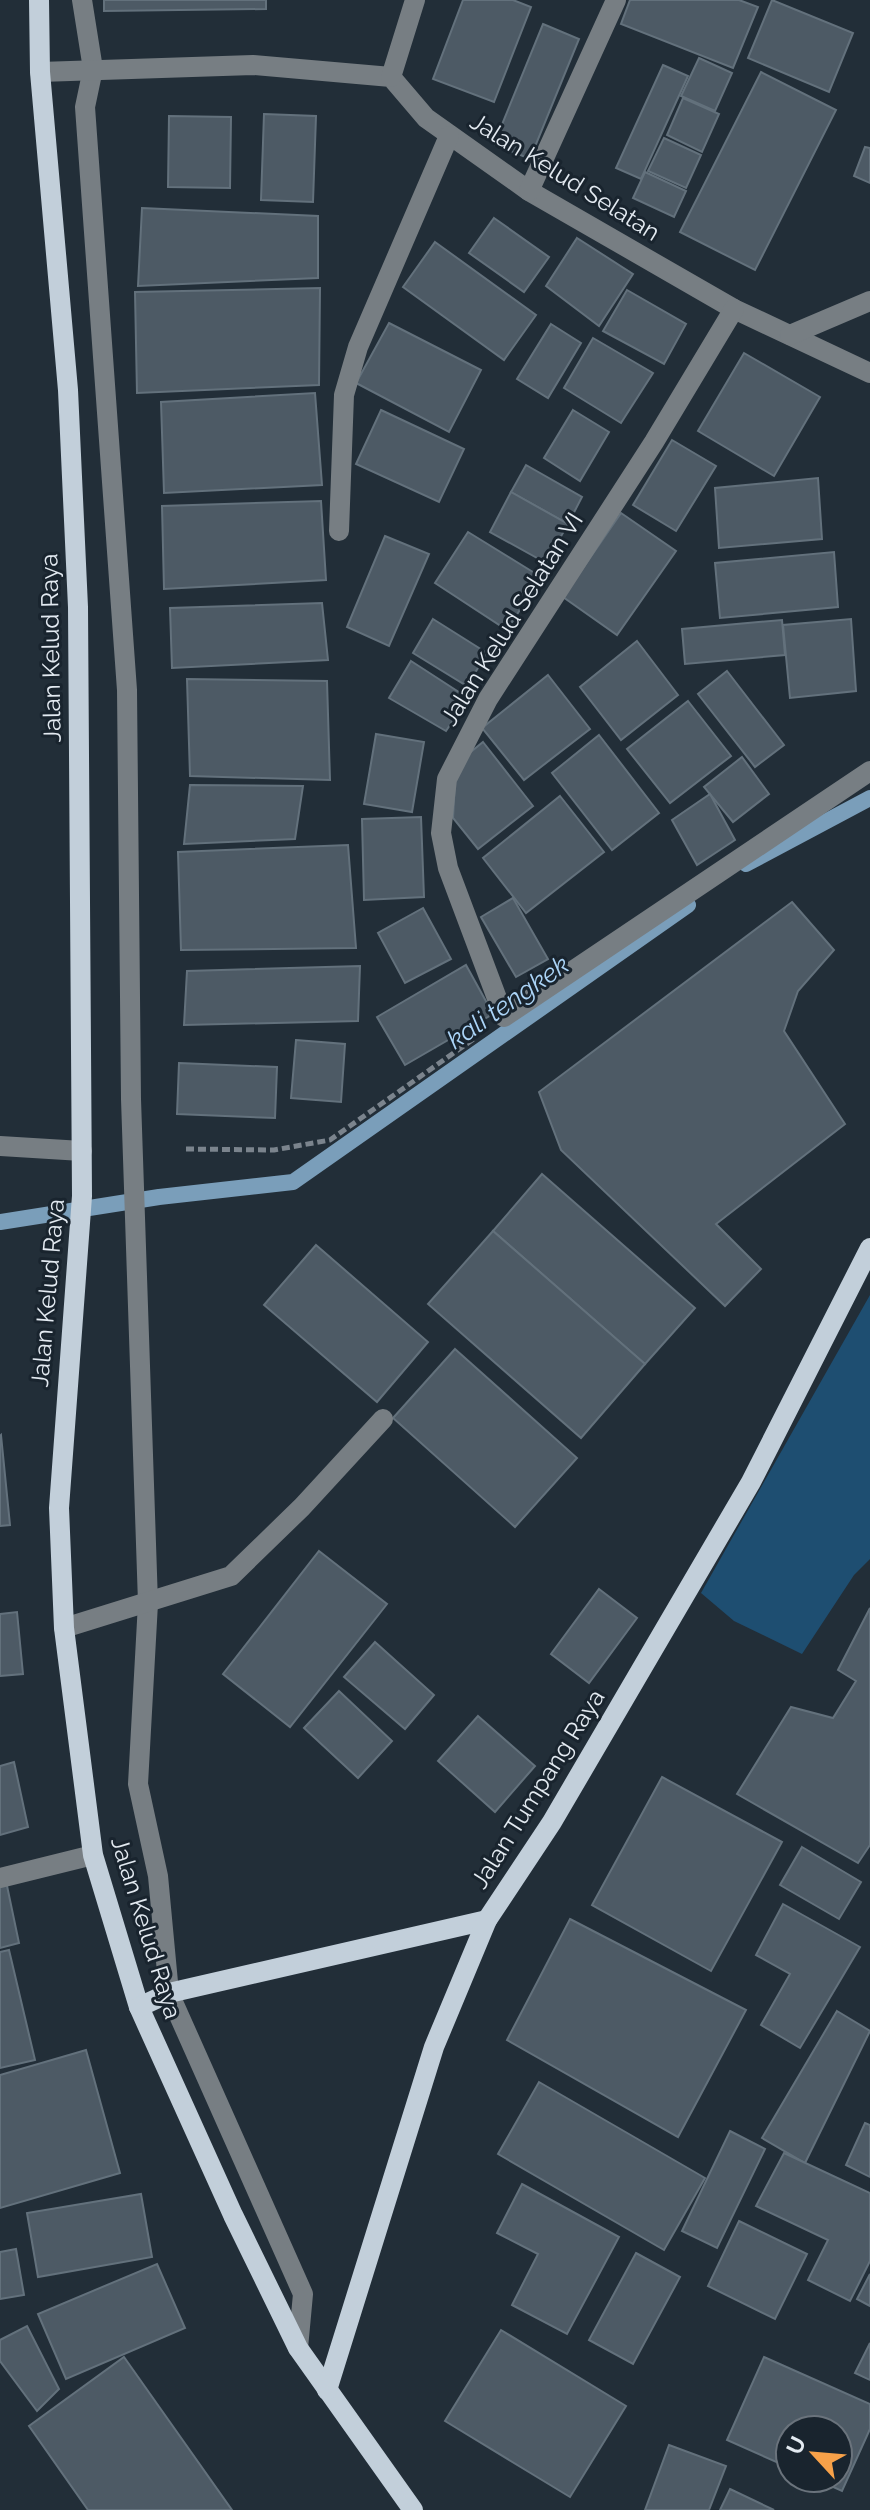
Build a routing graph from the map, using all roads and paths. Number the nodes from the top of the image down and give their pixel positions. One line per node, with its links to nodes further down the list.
1 (39, 0): 6 (main road, Jalan Kelud Raya)
2 (82, 0): 5 (street)
3 (415, 0): 7 (street)
4 (616, 0): 9 (street)
5 (93, 69): 6 (street); 7 (street); 22 (street)
6 (40, 72): 19 (main road, Jalan Kelud Raya)
7 (391, 77): 8 (street, Jalan Kelud Selatan)
8 (449, 136): 9 (street, Jalan Kelud Selatan); 14 (street)
9 (529, 191): 11 (street, Jalan Kelud Selatan)
10 (870, 301): 12 (street)
11 (734, 309): 12 (street, Jalan Kelud Selatan); 16 (street, Jalan Kelud Selatan VI)
12 (790, 335): 13 (street, Jalan Kelud Selatan)
13 (870, 373)
14 (339, 531)
15 (870, 771): 16 (street)
16 (504, 1017): 18 (path)
17 (0, 1146): 19 (street)
18 (186, 1149)
19 (82, 1151): 23 (main road, Jalan Kelud Raya)
20 (870, 1248): 26 (main road, Jalan Tumpang Raya)
21 (383, 1419): 22 (street)
22 (148, 1603): 23 (street); 27 (street)
23 (64, 1628): 24 (main road, Jalan Kelud Raya)
24 (93, 1855): 25 (street); 28 (main road, Jalan Kelud Raya)
25 (0, 1878)
26 (487, 1920): 27 (main road); 30 (main road, Jalan Tumpang Raya)
27 (169, 1993): 28 (main road); 29 (street)
28 (139, 2007): 29 (main road, Jalan Kelud Raya)
29 (298, 2348): 30 (main road, Jalan Kelud Raya)
30 (327, 2390): 31 (main road, Jalan Kelud Raya)
31 (413, 2510)

